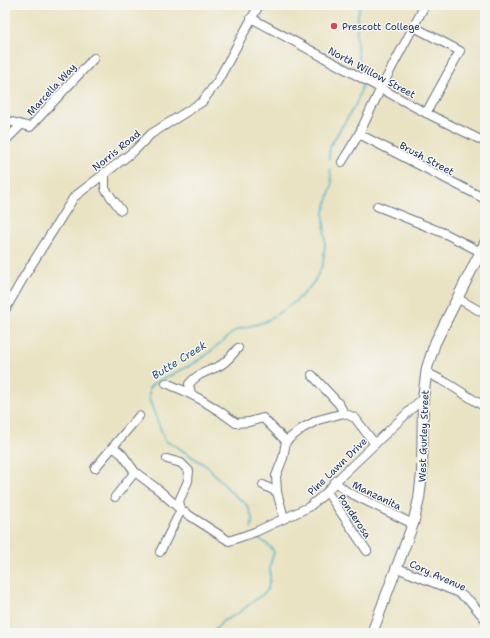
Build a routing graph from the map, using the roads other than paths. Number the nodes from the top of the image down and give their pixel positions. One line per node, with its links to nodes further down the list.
1 (259, 5): 3 (street, Norris Road)
2 (425, 5): 4 (street)
3 (251, 18): 6 (street, North Willow Street); 14 (street, Norris Road)
4 (414, 27): 6 (street); 7 (street)
5 (94, 58): 9 (street, Marcella Way)
6 (381, 88): 7 (street, North Willow Street); 10 (street)
7 (426, 112): 12 (street, North Willow Street)
8 (5, 120): 9 (street)
9 (21, 125): 11 (street)
10 (359, 134): 13 (street); 15 (street, Brush Street)
11 (5, 141)
12 (485, 142)
13 (342, 162)
14 (105, 172): 17 (street); 20 (street, Norris Road)
15 (485, 200)
16 (377, 206): 18 (street)
17 (121, 210)
18 (483, 248): 19 (main road, West Gurley Street)
19 (457, 298): 21 (street); 23 (main road, West Gurley Street)
20 (5, 310)
21 (485, 314)
22 (238, 348): 26 (street)
23 (426, 372): 27 (main road, West Gurley Street); 28 (street)
24 (312, 375): 29 (street)
25 (166, 383): 26 (street)
26 (191, 394): 31 (street)
27 (423, 398): 32 (street, Pine Lawn Drive); 44 (main road, West Gurley Street)
28 (485, 407)
29 (344, 413): 31 (street); 32 (street)
30 (139, 416): 33 (street)
31 (286, 441): 39 (street)
32 (375, 444): 37 (street, Pine Lawn Drive)
33 (113, 447): 35 (street); 36 (street)
34 (167, 459): 42 (street)
35 (94, 468)
36 (134, 472): 41 (street); 42 (street, Pine Lawn Drive)
37 (335, 482): 40 (street, Pine Lawn Drive); 44 (street, Manzanita)
38 (263, 485): 39 (street)
39 (277, 492): 43 (street)
40 (327, 492): 43 (street, Pine Lawn Drive); 45 (street, Ponderosa)
41 (115, 497)
42 (181, 510): 43 (street, Pine Lawn Drive); 46 (street)
43 (284, 518)
44 (413, 524): 47 (main road, West Gurley Street)
45 (367, 551)
46 (160, 552)
47 (397, 568): 48 (street, Cory Avenue); 49 (main road, West Gurley Street)
48 (485, 619)
49 (372, 633)

